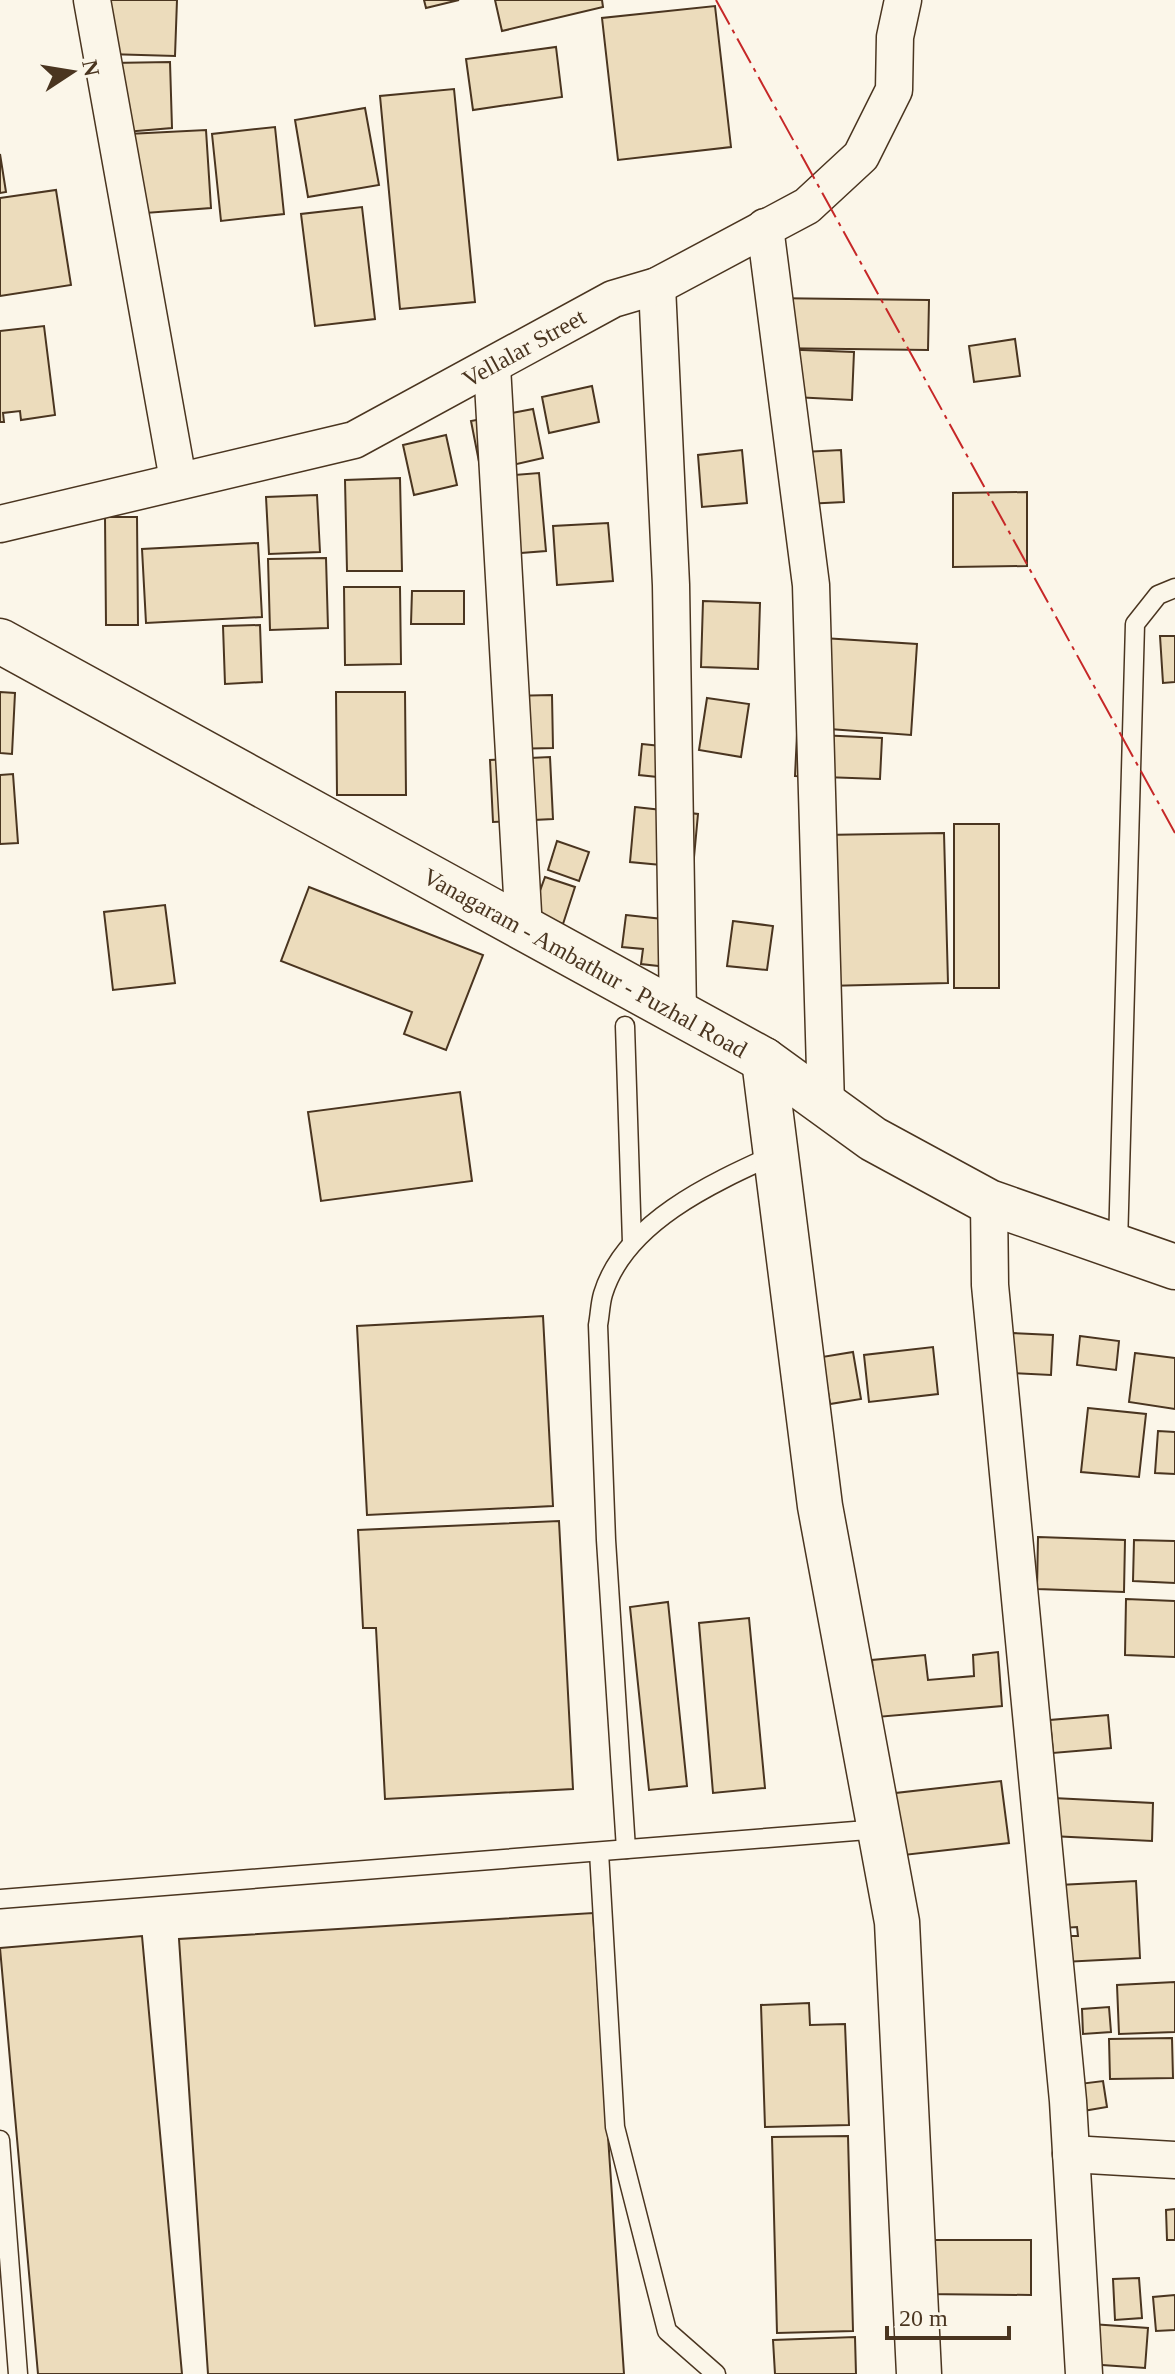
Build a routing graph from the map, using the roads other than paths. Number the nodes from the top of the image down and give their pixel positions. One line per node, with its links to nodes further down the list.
1 (92, 0): 6 (street)
2 (903, 0): 3 (street, Vellalar Street)
3 (765, 227): 4 (street, Vellalar Street); 14 (street)
4 (657, 286): 5 (street, Vellalar Street); 11 (street)
5 (492, 366): 6 (street, Vellalar Street); 10 (street)
6 (178, 480): 7 (street, Vellalar Street)
7 (0, 524)
8 (1175, 588): 18 (lane)
9 (0, 641): 10 (main road, Vanagaram - Ambathur - Puzhal Road)
10 (524, 930): 11 (main road, Vanagaram - Ambathur - Puzhal Road)
11 (678, 1014): 13 (main road, Vanagaram - Ambathur - Puzhal Road)
12 (625, 1026): 17 (lane)
13 (764, 1060): 14 (main road, Vanagaram - Ambathur - Puzhal Road); 15 (main road)
14 (826, 1105): 16 (main road, Vanagaram - Ambathur - Puzhal Road)
15 (776, 1154): 17 (lane); 20 (main road)
16 (989, 1202): 18 (main road, Vanagaram - Ambathur - Puzhal Road); 25 (street)
17 (632, 1243): 21 (lane)
18 (1118, 1247): 19 (main road, Vanagaram - Ambathur - Puzhal Road)
19 (1175, 1267)
20 (880, 1829): 21 (lane); 29 (main road)
21 (626, 1849): 22 (lane)
22 (599, 1852): 23 (lane); 28 (lane)
23 (0, 1899)
24 (0, 2140): 27 (lane)
25 (1071, 2154): 26 (street); 30 (street)
26 (1175, 2160)
27 (18, 2374)
28 (716, 2374)
29 (919, 2374)
30 (1084, 2374)

